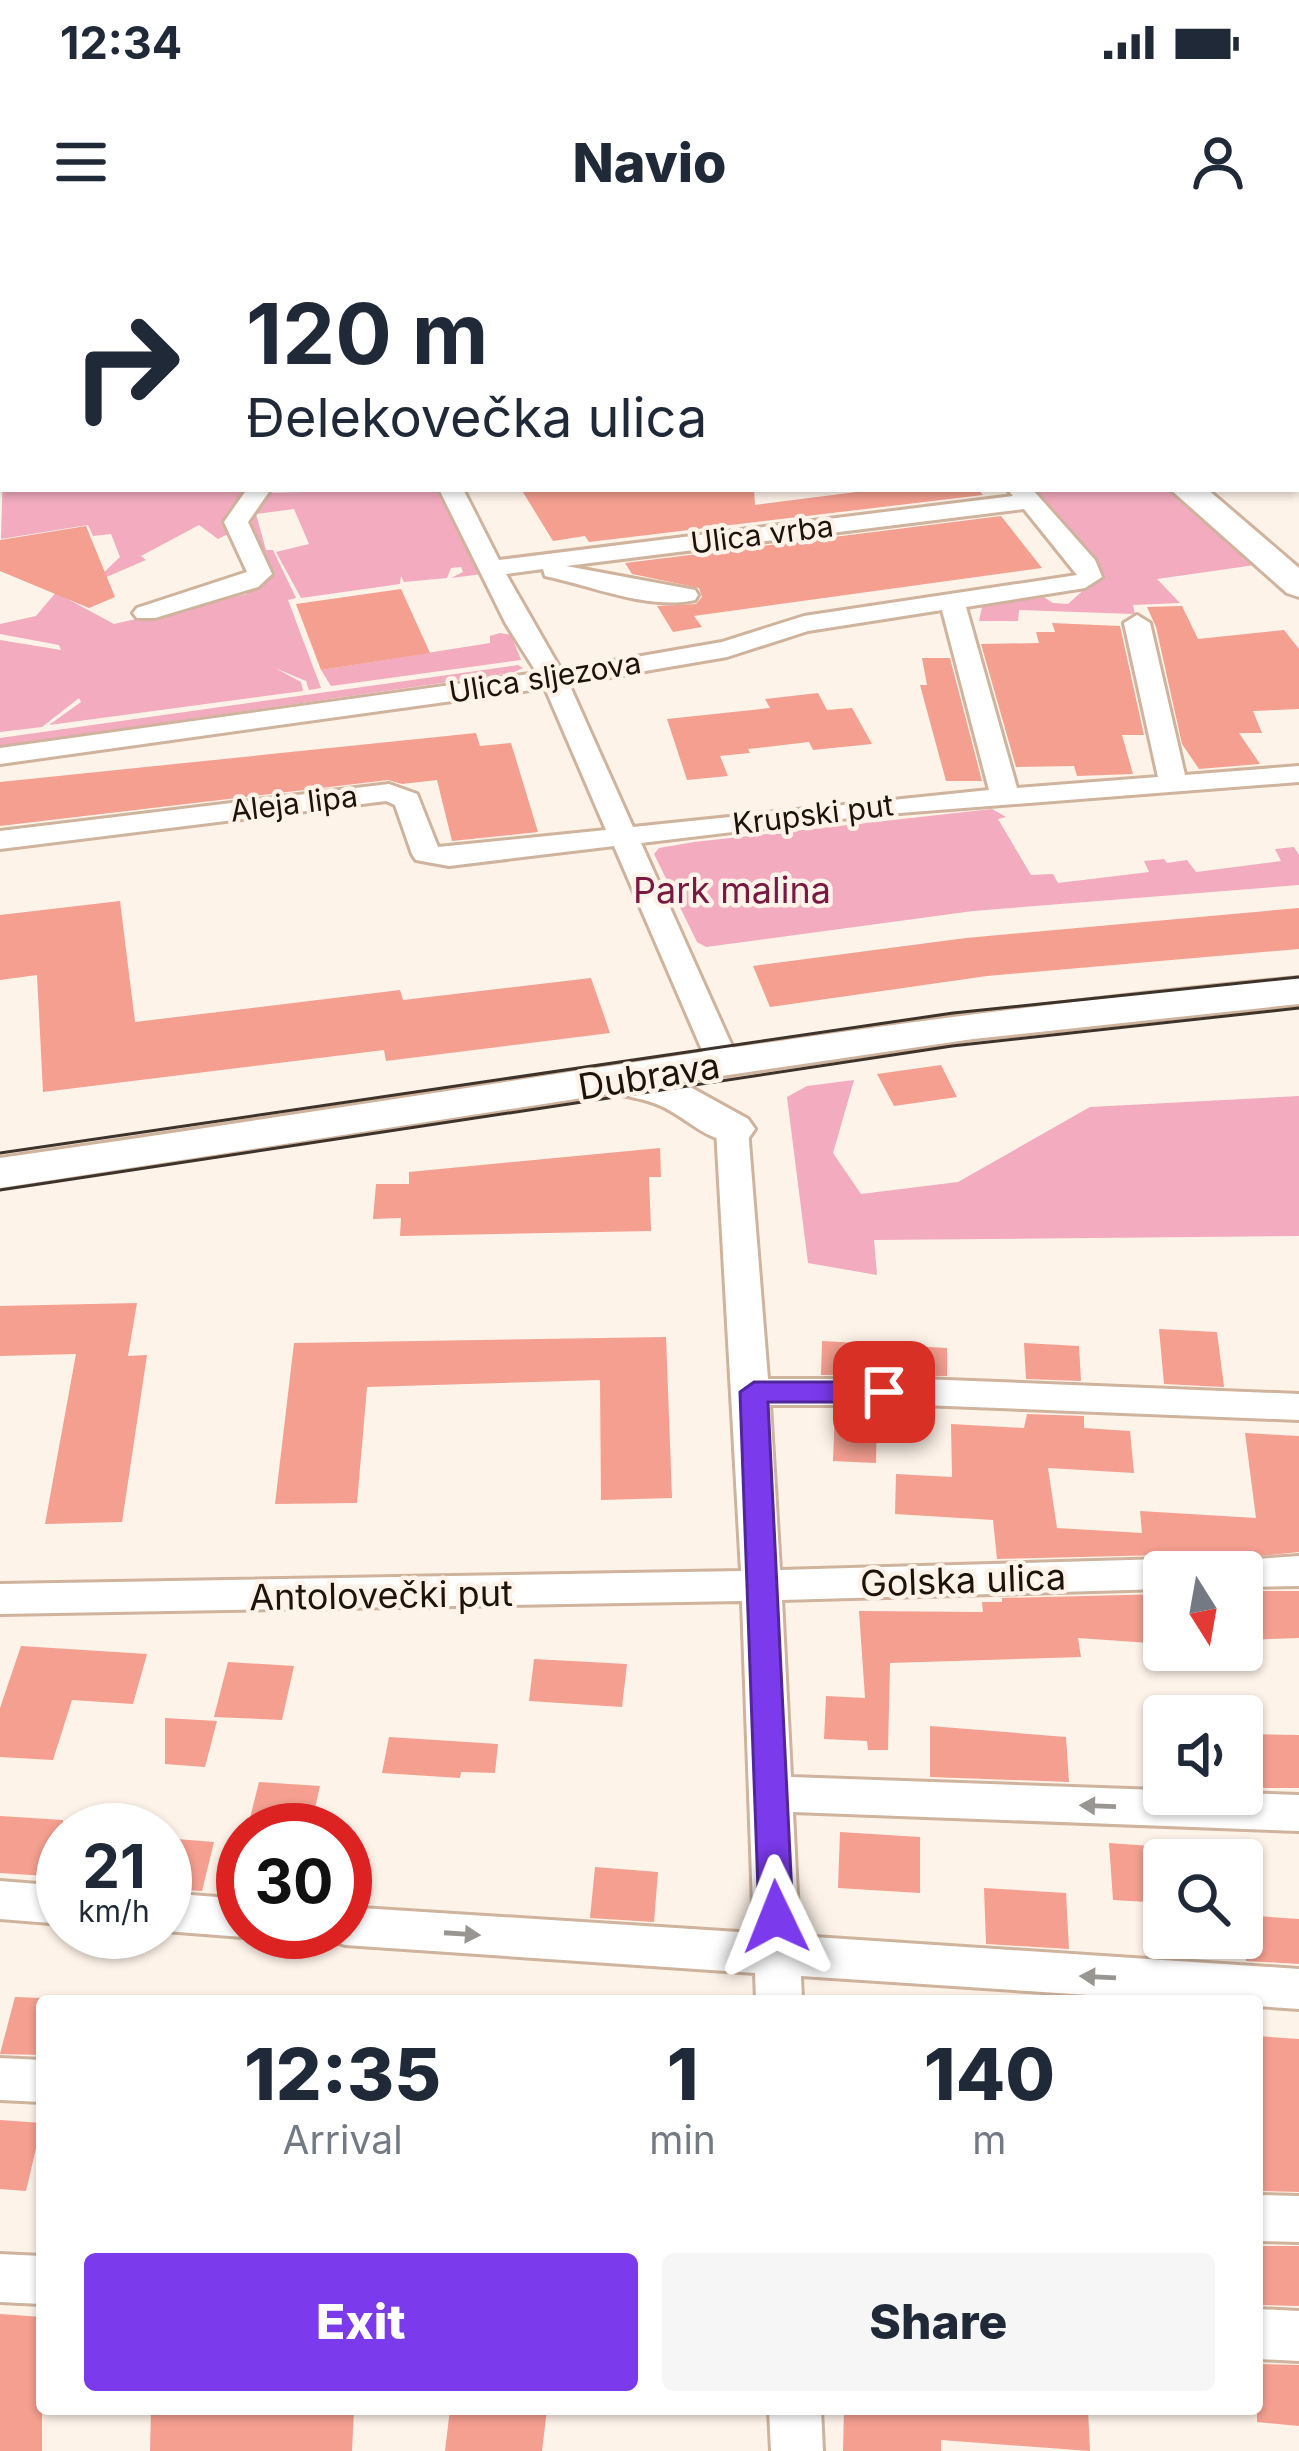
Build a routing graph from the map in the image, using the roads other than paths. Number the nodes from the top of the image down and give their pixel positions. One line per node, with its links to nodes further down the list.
1 (257, 492): 10 (street)
2 (453, 492): 6 (street)
3 (1190, 492): 7 (main road)
4 (1024, 495): 5 (street, Ulica vrba); 9 (street, Ulica sljezova)
5 (524, 565): 6 (street, Ulica vrba); 8 (street)
6 (494, 568): 12 (street)
7 (1299, 586)
8 (686, 595)
9 (952, 599): 12 (street, Ulica sljezova); 16 (street)
10 (146, 613)
11 (1137, 623): 15 (street)
12 (554, 679): 13 (street, Ulica sljezova); 17 (street)
13 (0, 756)
14 (1299, 774): 15 (street, Krupski put)
15 (1174, 787): 16 (street, Krupski put)
16 (1005, 796): 17 (street, Krupski put)
17 (621, 838): 18 (street, Aleja lipa); 21 (street)
18 (0, 840)
19 (1299, 991): 20 (main road, Dubrava)
20 (800, 1052): 21 (main road, Dubrava); 23 (main road)
21 (724, 1064): 22 (main road, Dubrava)
22 (618, 1081): 23 (main road); 24 (main road, Dubrava)
23 (732, 1129): 25 (street)
24 (0, 1173)
25 (754, 1392): 26 (street); 30 (street)
26 (1299, 1407)
27 (1299, 1571): 28 (street)
28 (1263, 1572)
29 (1143, 1575): 30 (street, Golska ulica)
30 (763, 1586): 31 (street, Antolovečki put); 32 (street)
31 (0, 1599)
32 (772, 1794): 33 (street, one-way to 32); 37 (street)
33 (1299, 1813)
34 (0, 1900): 35 (street)
35 (36, 1903)
36 (372, 1929): 37 (street, one-way to 37)
37 (778, 1979): 38 (street, one-way to 37)
38 (1299, 1990)
39 (0, 2079): 40 (street)
40 (36, 2081)
41 (1263, 2218): 42 (street)
42 (1299, 2219)
43 (0, 2278): 44 (street)
44 (36, 2280)
45 (1263, 2334): 46 (street)
46 (1299, 2336)
47 (795, 2415): 48 (street)
48 (797, 2451)

